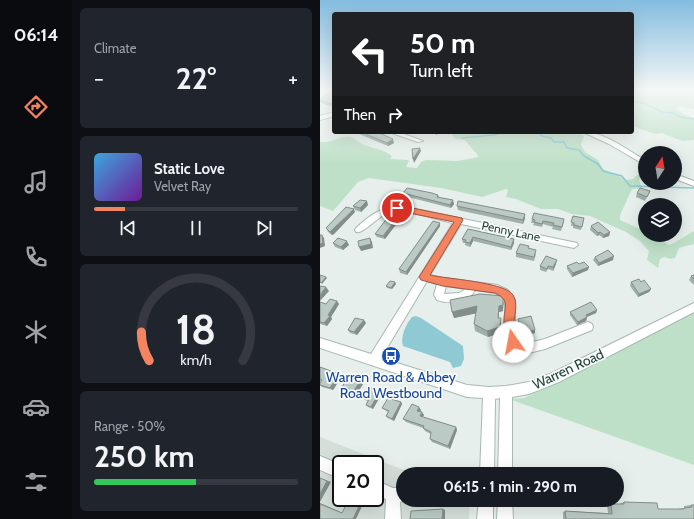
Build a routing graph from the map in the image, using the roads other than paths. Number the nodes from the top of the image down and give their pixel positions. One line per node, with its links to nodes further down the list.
1 (332, 115): 2 (street)
2 (320, 118)
3 (399, 134): 5 (street)
4 (591, 134): 6 (street)
5 (420, 140)
6 (638, 159)
7 (682, 179): 8 (street)
8 (694, 184)
9 (459, 220): 10 (street, Penny Lane); 11 (street, Penny Lane); 12 (street)
10 (359, 230)
11 (574, 245)
12 (424, 277): 13 (street); 18 (street)
13 (443, 282): 14 (street); 14 (street)
14 (472, 286): 16 (street)
15 (694, 307): 19 (street, Warren Road)
16 (588, 327)
17 (320, 343): 18 (street, Warren Road)
18 (373, 360): 20 (street, Warren Road)
19 (506, 392): 20 (street, Warren Road); 23 (street)
20 (489, 393): 22 (street)
21 (320, 463): 24 (street)
22 (486, 467)
23 (505, 467)
24 (332, 468)
25 (384, 490): 26 (street)
26 (396, 494)
27 (396, 505): 30 (street)
28 (486, 507): 31 (street)
29 (505, 507): 32 (street)
30 (393, 519)
31 (485, 519)
32 (505, 519)

